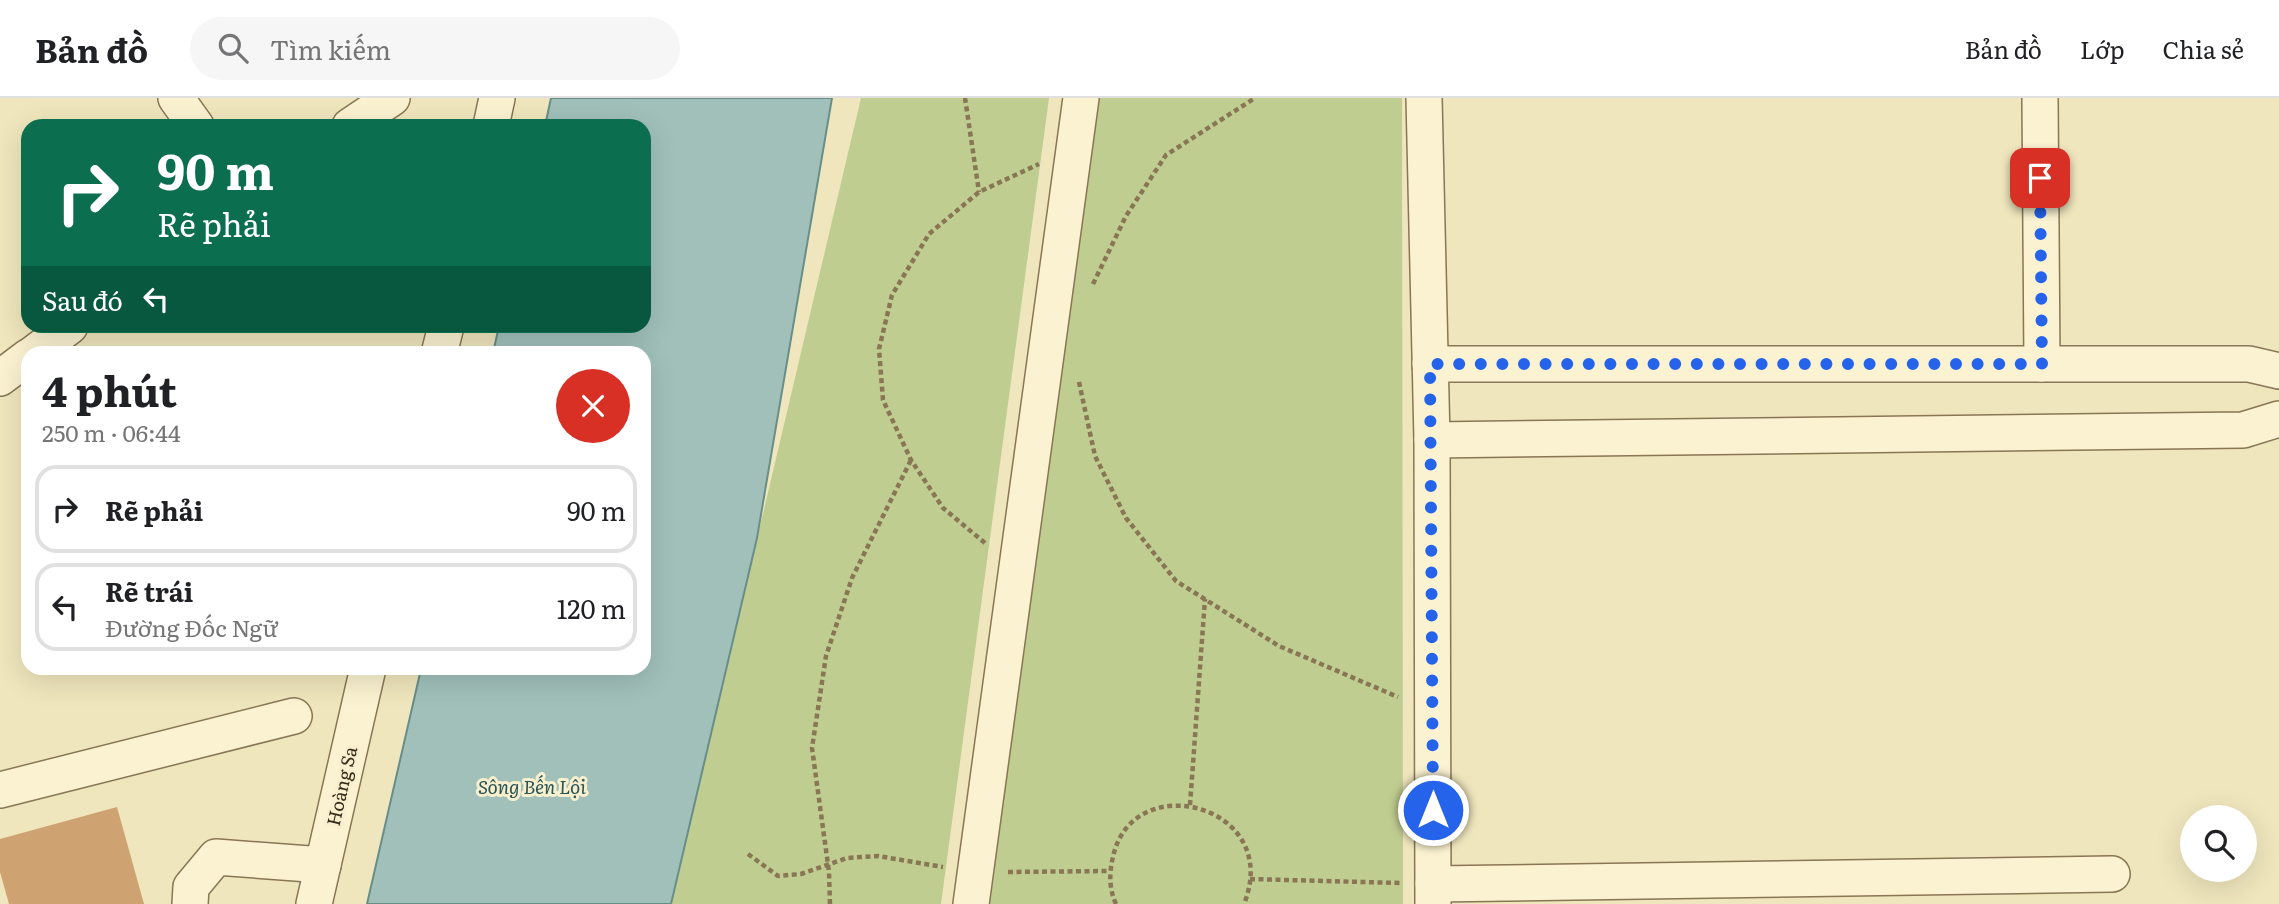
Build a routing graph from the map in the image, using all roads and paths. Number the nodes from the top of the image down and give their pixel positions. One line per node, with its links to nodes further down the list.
1 (176, 98): 9 (street)
2 (393, 98): 10 (street)
3 (497, 98): 11 (street)
4 (965, 98): 13 (path)
5 (1082, 98): 12 (street)
6 (1424, 98): 18 (street)
7 (2040, 98): 19 (street)
8 (1252, 99): 14 (path)
9 (191, 119)
10 (360, 119)
11 (492, 119)
12 (1075, 147): 13 (path); 26 (street)
13 (979, 192): 25 (path)
14 (1090, 293)
15 (61, 333): 16 (street)
16 (44, 346)
17 (21, 362): 21 (street)
18 (1430, 364): 19 (street); 24 (street)
19 (2042, 364): 20 (street)
20 (2279, 371)
21 (0, 378)
22 (1079, 380): 27 (path)
23 (2279, 419): 24 (street)
24 (1432, 440): 29 (street)
25 (911, 460): 26 (path); 35 (path)
26 (1017, 568): 39 (street)
27 (1205, 599): 29 (path); 32 (path)
28 (366, 675): 34 (street, Hoàng Sa)
29 (1432, 712): 40 (street)
30 (294, 716): 31 (street)
31 (0, 790)
32 (1190, 805): 36 (path); 38 (path)
33 (748, 854): 35 (path)
34 (323, 865): 41 (street); 42 (street, Hoàng Sa)
35 (828, 865): 39 (path); 43 (path)
36 (1110, 871): 39 (path); 44 (path)
37 (2112, 874): 40 (street)
38 (1250, 879): 40 (path); 45 (path)
39 (973, 888)
40 (1433, 894)
41 (190, 904)
42 (314, 904)
43 (831, 904)
44 (1116, 904)
45 (1244, 904)

